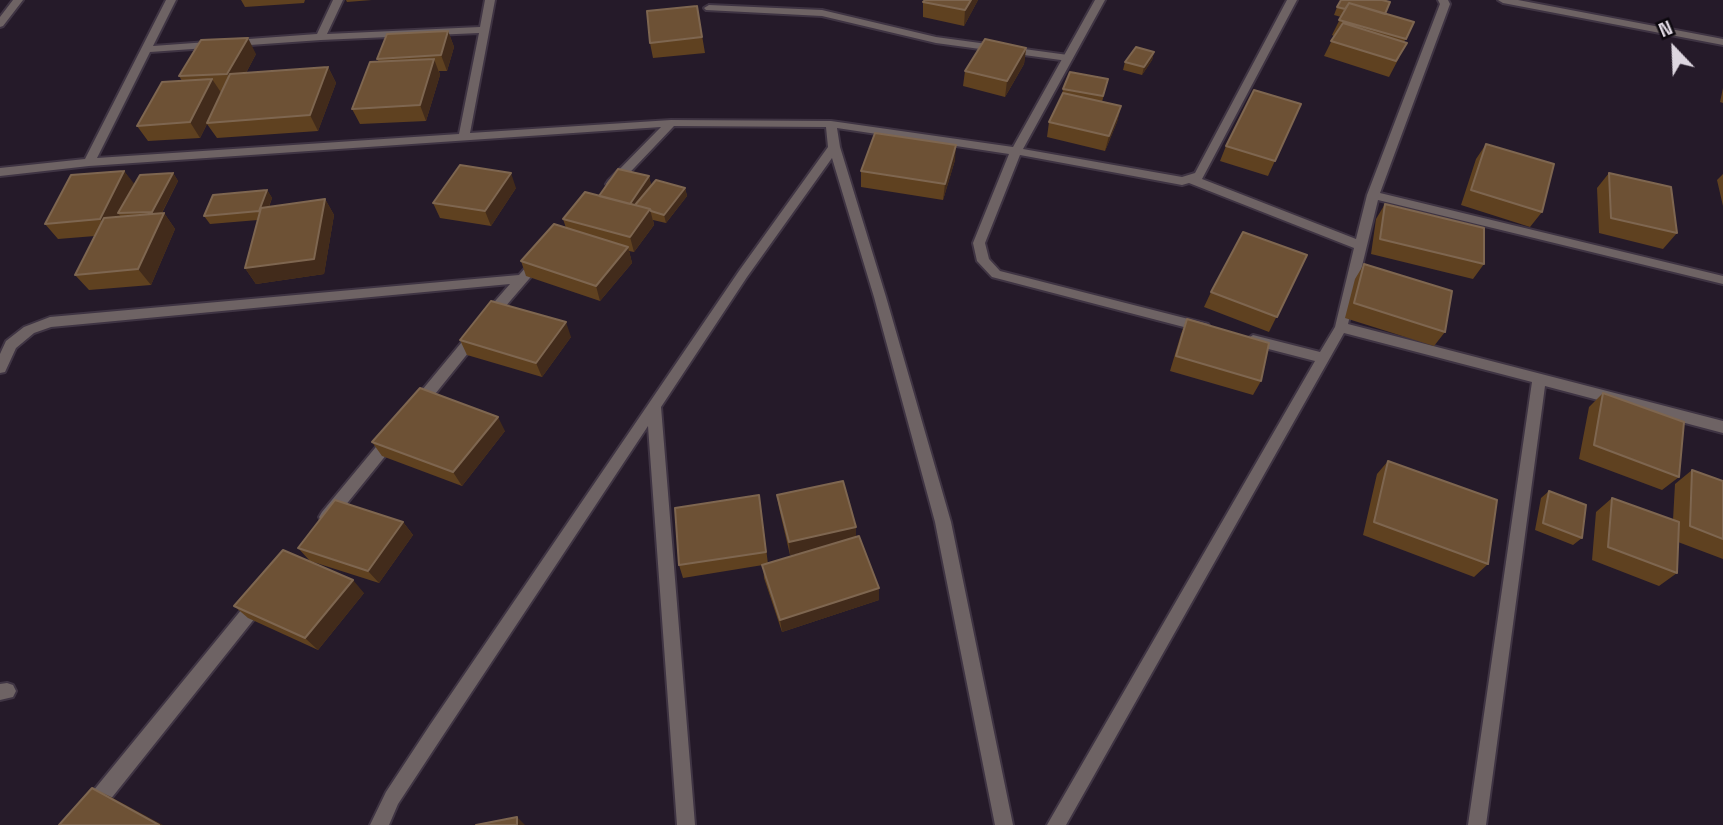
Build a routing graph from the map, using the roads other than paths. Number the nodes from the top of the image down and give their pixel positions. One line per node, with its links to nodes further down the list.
1 (18, 0): 10 (street)
2 (171, 0): 14 (street)
3 (338, 0): 12 (street)
4 (490, 0): 11 (street)
5 (1100, 0): 15 (street)
6 (1292, 0): 23 (street)
7 (1443, 0): 25 (street)
8 (1503, 0): 13 (street)
9 (709, 8): 15 (street)
10 (0, 24)
11 (484, 30): 12 (street); 18 (street)
12 (321, 37): 14 (street)
13 (1723, 42)
14 (147, 49): 21 (street)
15 (1068, 58): 20 (street)
16 (671, 123): 17 (street); 18 (street); 24 (street)
17 (831, 124): 19 (street); 20 (street)
18 (464, 137): 21 (street)
19 (834, 148): 36 (street); 43 (street)
20 (1016, 151): 23 (street); 31 (street)
21 (89, 162): 22 (street)
22 (0, 172)
23 (1191, 180): 26 (street)
24 (605, 191)
25 (1373, 195): 26 (street); 29 (street)
26 (1362, 246): 30 (street)
27 (548, 250): 28 (street)
28 (520, 279): 34 (street); 38 (street)
29 (1723, 280)
30 (1341, 327): 33 (street); 35 (street)
31 (1218, 331)
32 (1244, 338): 33 (street)
33 (1322, 358): 44 (street)
34 (0, 368)
35 (1539, 379): 37 (street); 45 (street)
36 (654, 406): 41 (street); 42 (street)
37 (1723, 427)
38 (321, 525)
39 (268, 589): 40 (street)
40 (78, 825)
41 (379, 825)
42 (686, 825)
43 (1004, 825)
44 (1056, 825)
45 (1477, 825)

